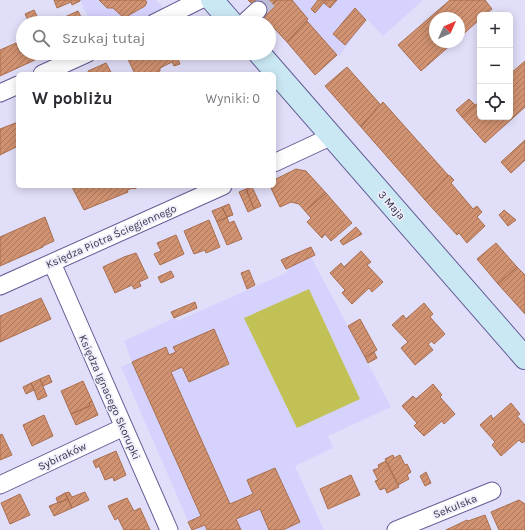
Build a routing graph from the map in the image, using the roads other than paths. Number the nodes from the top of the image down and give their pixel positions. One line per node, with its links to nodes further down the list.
1 (200, 0): 4 (street)
2 (212, 0): 5 (main road)
3 (258, 10): 6 (street)
4 (168, 16)
5 (226, 16)
6 (252, 16)
7 (73, 60): 9 (street)
8 (265, 60): 11 (main road, 3 Maja)
9 (46, 72)
10 (276, 72): 14 (main road, 3 Maja)
11 (276, 72)
12 (16, 86): 13 (street)
13 (0, 93)
14 (332, 136): 15 (street); 19 (main road, 3 Maja)
15 (276, 162)
16 (219, 188): 17 (street, Księdza Piotra Ściegiennego)
17 (52, 263): 18 (street, Księdza Piotra Ściegiennego); 20 (street, Księdza Ignacego Skorupki)
18 (0, 286)
19 (525, 358)
20 (124, 427): 21 (street, Sybiraków); 23 (street, Księdza Ignacego Skorupki)
21 (0, 485)
22 (492, 491): 24 (street, Sekulska)
23 (169, 530)
24 (396, 530)

